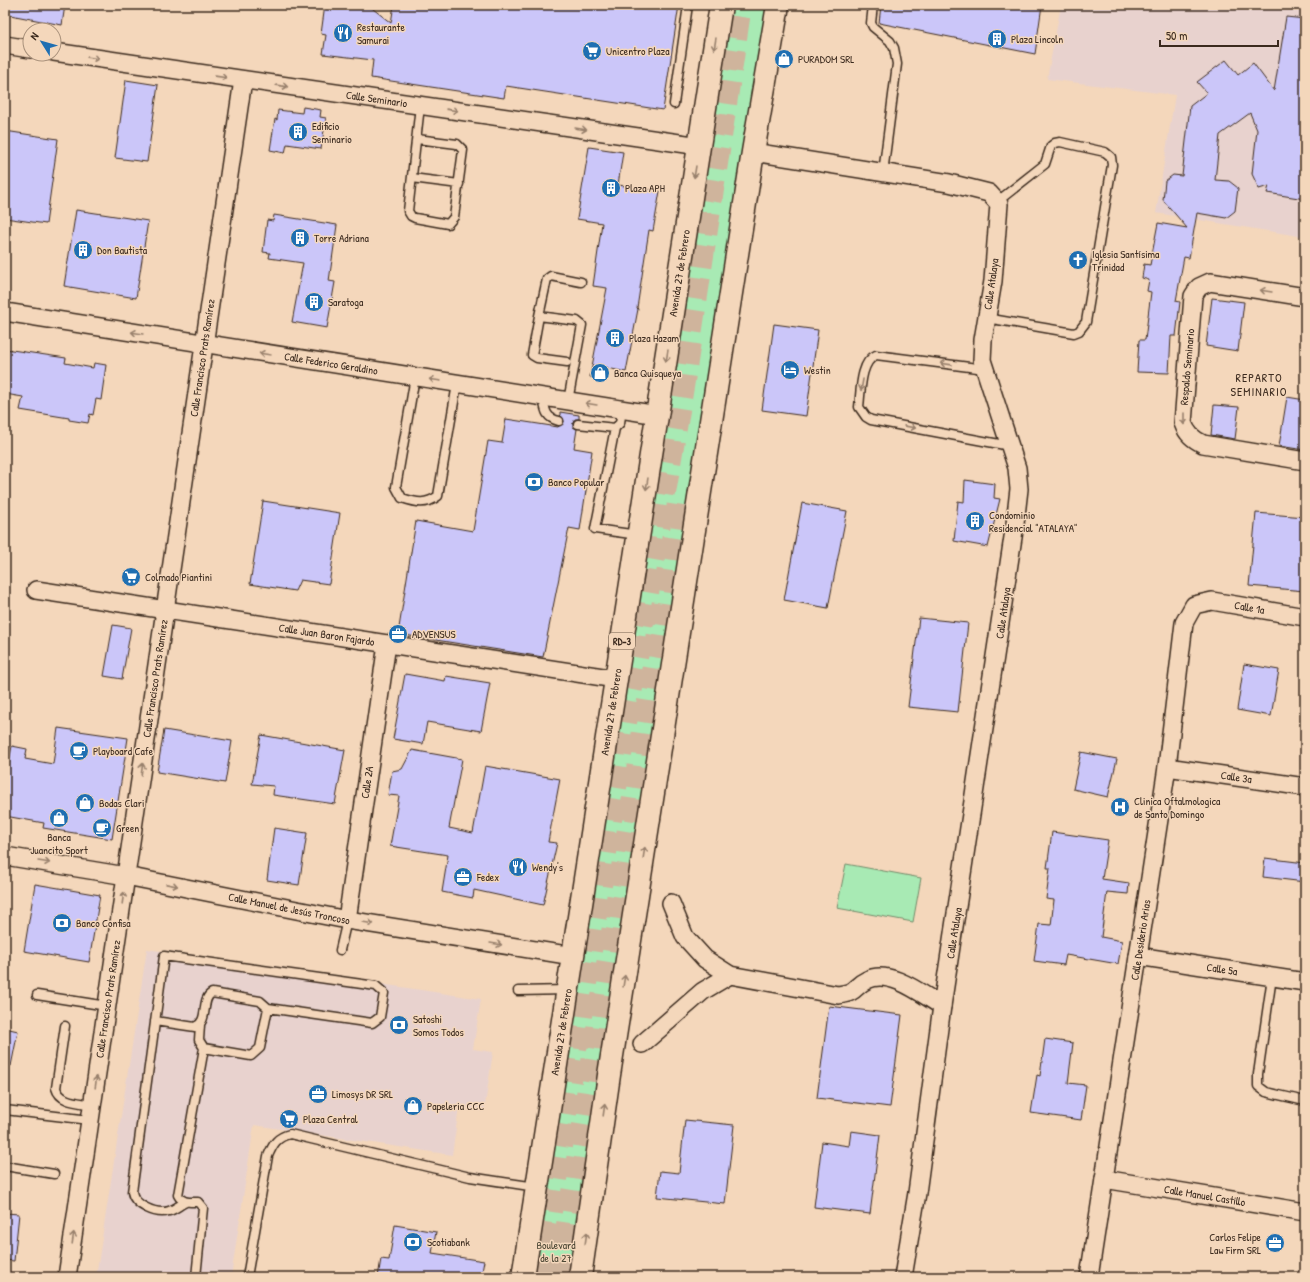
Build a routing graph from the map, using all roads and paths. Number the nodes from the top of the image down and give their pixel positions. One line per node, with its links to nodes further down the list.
1 (688, 5): 9 (lane)
2 (721, 5): 12 (main road, Avenida 27 de Febrero / RD-3, one-way to 12)
3 (778, 5): 13 (main road)
4 (873, 5): 14 (lane)
5 (5, 45): 6 (street)
6 (22, 48)
7 (62, 53): 8 (street, Calle Seminario, one-way to 8)
8 (243, 80): 10 (street, Calle Seminario, one-way to 10); 23 (street, Calle Francisco Prats Ramírez)
9 (674, 104)
10 (420, 106): 11 (lane); 12 (street, Calle Seminario, one-way to 12)
11 (417, 139): 15 (lane); 16 (lane)
12 (700, 146): 31 (main road, Avenida 27 de Febrero / RD-3, one-way to 31)
13 (753, 152): 14 (street); 80 (main road, one-way to 13)
14 (883, 173): 17 (street)
15 (412, 178): 16 (lane); 16 (lane)
16 (458, 184)
17 (998, 201): 22 (street, Calle Atalaya); 22 (lane)
18 (581, 282): 21 (lane)
19 (1305, 298): 36 (street, Respaldo Seminario, one-way to 36)
20 (5, 312): 23 (street, Calle Federico Geraldino, one-way to 20)
21 (539, 316): 24 (lane); 29 (lane)
22 (986, 318): 25 (street, Calle Atalaya)
23 (204, 344): 26 (street, Calle Federico Geraldino, one-way to 23); 40 (street, Calle Francisco Prats Ramírez)
24 (567, 362)
25 (985, 369): 35 (street, Calle Atalaya); 35 (lane, one-way to 35)
26 (415, 377): 27 (street, Calle Federico Geraldino, one-way to 26); 27 (lane)
27 (457, 384): 28 (street, Calle Federico Geraldino)
28 (543, 397): 29 (street, Calle Federico Geraldino); 32 (lane)
29 (568, 400): 30 (street, Calle Federico Geraldino, one-way to 29)
30 (622, 409): 31 (street, Calle Federico Geraldino); 34 (lane)
31 (658, 415): 37 (main road, Avenida 27 de Febrero / RD-3, one-way to 37)
32 (559, 421)
33 (578, 424): 34 (lane)
34 (615, 428): 37 (lane)
35 (1010, 446): 60 (street, Calle Atalaya)
36 (1305, 461)
37 (639, 535): 43 (main road, Avenida 27 de Febrero / RD-3)
38 (36, 590): 40 (street, Calle Juan Baron Fajardo)
39 (1194, 605): 41 (street, Calle 1a); 44 (street, Calle Desiderio Arias)
40 (165, 610): 42 (street, Calle Juan Baron Fajardo); 47 (street, Calle Francisco Prats Ramírez, one-way to 40)
41 (1305, 617)
42 (387, 644): 43 (street, Calle Juan Baron Fajardo); 49 (street, Calle 2A)
43 (616, 679): 51 (main road, Avenida 27 de Febrero / RD-3)
44 (1167, 767): 45 (street, Calle 3a); 52 (street, Calle Desiderio Arias)
45 (1305, 787)
46 (5, 856): 47 (street, Calle Manuel de Jesús Troncoso, one-way to 47)
47 (126, 876): 49 (street, Calle Manuel de Jesús Troncoso, one-way to 49); 59 (street, Calle Francisco Prats Ramírez, one-way to 47)
48 (671, 903): 53 (street)
49 (347, 920): 50 (lane); 51 (street, Calle Manuel de Jesús Troncoso, one-way to 51)
50 (340, 950)
51 (573, 956): 56 (main road, Avenida 27 de Febrero / RD-3)
52 (1138, 956): 54 (street, Calle 5a); 72 (street, Calle Desiderio Arias)
53 (730, 975): 60 (street); 65 (street)
54 (1272, 977): 55 (street, Calle 5a); 67 (lane)
55 (1305, 982)
56 (568, 990): 57 (lane); 73 (main road, Avenida 27 de Febrero / RD-3)
57 (518, 991)
58 (36, 995): 59 (lane)
59 (107, 1006): 69 (street, Calle Francisco Prats Ramírez, one-way to 59)
60 (942, 1006): 81 (street, Calle Atalaya)
61 (268, 1008): 62 (lane); 63 (lane); 66 (lane)
62 (155, 1021): 63 (lane); 74 (lane)
63 (200, 1025): 66 (lane)
64 (65, 1026): 69 (lane)
65 (642, 1044)
66 (204, 1048): 74 (lane)
67 (1305, 1101)
68 (5, 1110): 69 (lane)
69 (91, 1112): 76 (street, Calle Francisco Prats Ramírez, one-way to 69)
70 (5, 1166): 71 (lane)
71 (54, 1174)
72 (1104, 1179): 75 (street, Calle Manuel Castillo); 82 (street, Calle Desiderio Arias)
73 (536, 1187): 78 (lane); 79 (main road, Avenida 27 de Febrero / RD-3)
74 (186, 1202): 77 (lane)
75 (1305, 1212)
76 (67, 1277)
77 (196, 1277)
78 (247, 1277)
79 (523, 1277)
80 (580, 1277)
81 (903, 1277)
82 (1089, 1277)

